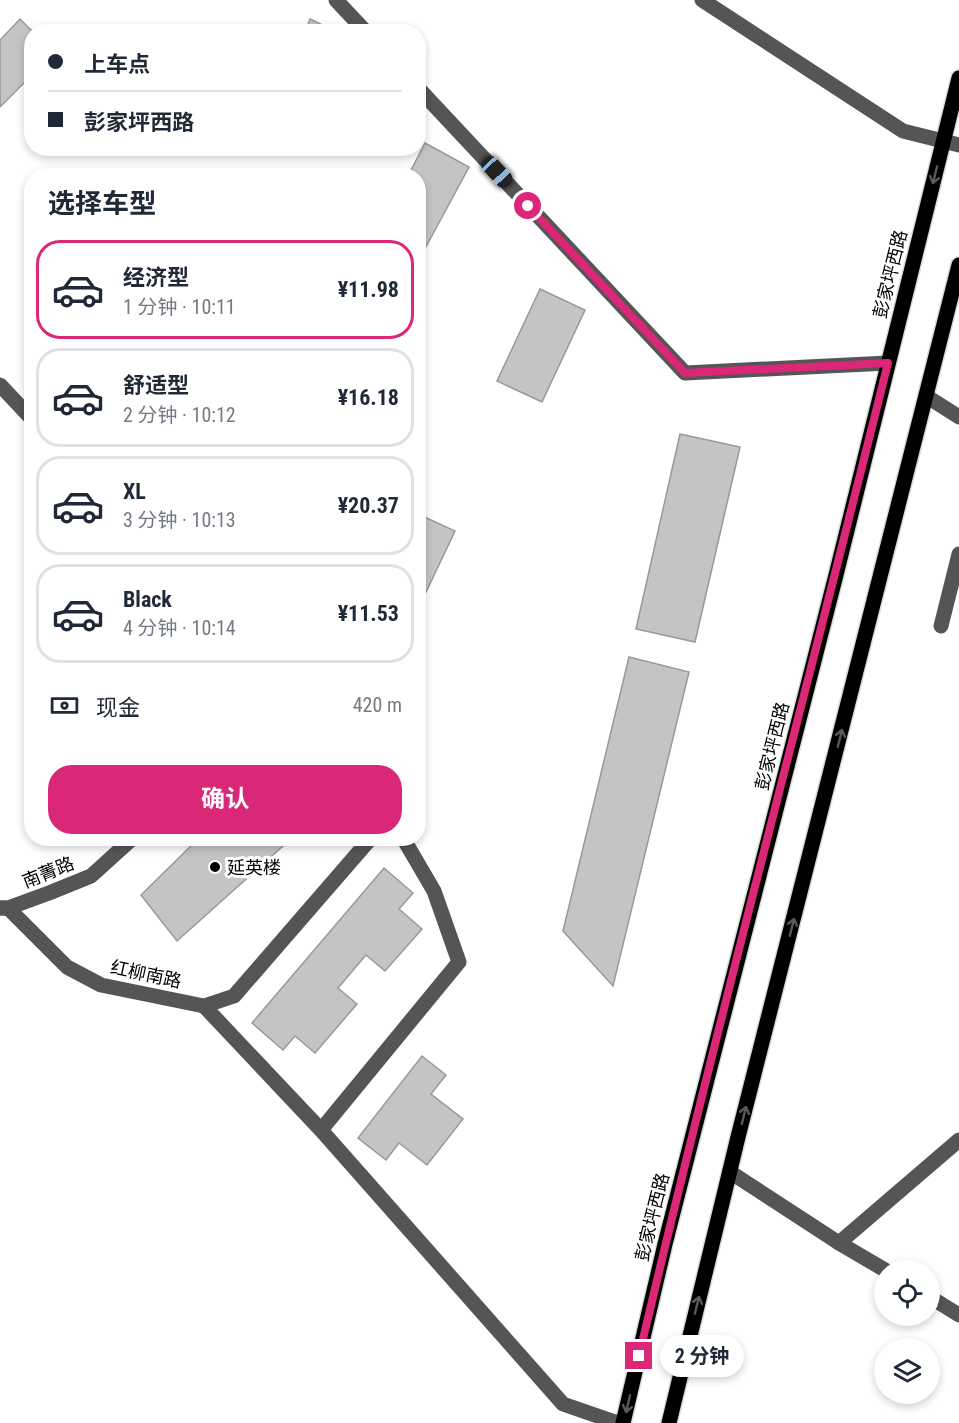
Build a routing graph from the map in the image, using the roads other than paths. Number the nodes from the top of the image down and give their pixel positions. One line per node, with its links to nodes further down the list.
1 (336, 0): 3 (street)
2 (702, 0): 6 (street)
3 (358, 24)
4 (959, 78): 6 (main road, 彭家坪西路)
5 (426, 97): 9 (street)
6 (943, 142): 7 (street); 9 (main road, 彭家坪西路, one-way to 9)
7 (959, 145)
8 (959, 265): 11 (main road)
9 (888, 363): 29 (main road, 彭家坪西路, one-way to 29)
10 (0, 385): 12 (street)
11 (926, 396): 13 (street); 23 (main road, one-way to 11)
12 (24, 410)
13 (959, 417)
14 (959, 554): 15 (street)
15 (941, 626)
16 (124, 846): 19 (street, 南菁路)
17 (364, 846): 20 (street)
18 (407, 846): 21 (street)
19 (4, 908): 20 (street, 红柳南路)
20 (204, 1006): 21 (street)
21 (321, 1130): 28 (street)
22 (959, 1140): 24 (street)
23 (730, 1172): 24 (street); 30 (main road, one-way to 23)
24 (839, 1243): 25 (street)
25 (874, 1264)
26 (940, 1303): 27 (street)
27 (959, 1315)
28 (618, 1423)
29 (623, 1423)
30 (669, 1423)

